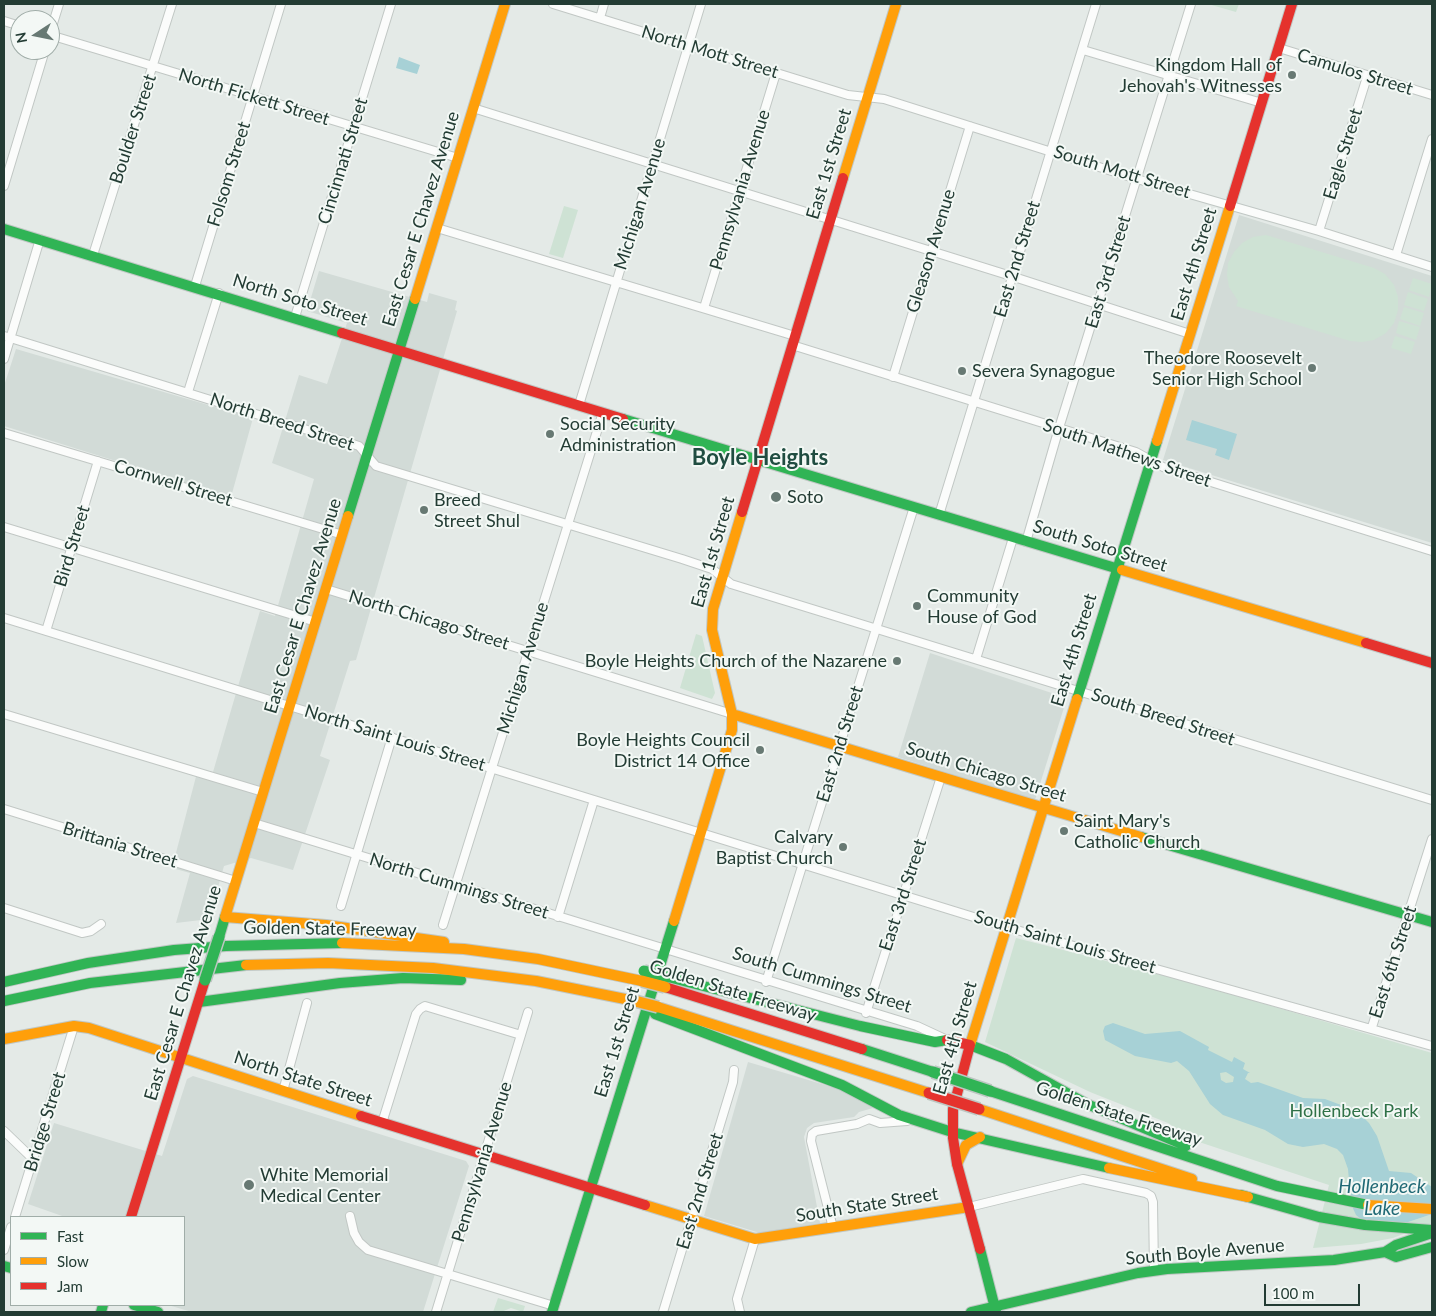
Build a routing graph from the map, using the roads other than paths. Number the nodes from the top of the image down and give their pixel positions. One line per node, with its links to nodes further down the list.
1 (172, 4): 18 (street, Boulder Street)
2 (281, 4): 23 (street, Folsom Street)
3 (391, 4): 28 (street, Cincinnati Street)
4 (505, 4): 26 (main road, East Cesar E Chavez Avenue)
5 (552, 4): 12 (street, North Mott Street)
6 (604, 4): 12 (street)
7 (701, 4): 14 (street, Michigan Avenue)
8 (896, 4): 24 (main road, East 1st Street)
9 (1096, 4): 16 (street, East 2nd Street)
10 (1192, 4): 20 (street, East 3rd Street)
11 (1292, 4): 15 (main road, East 4th Street)
12 (600, 18): 14 (street, North Mott Street)
13 (60, 37): 18 (street, North Fickett Street)
14 (688, 46): 19 (street, North Mott Street); 32 (street, Michigan Avenue)
15 (1279, 48): 21 (street, Camulos Street); 25 (main road, East 4th Street)
16 (1083, 50): 20 (street); 30 (street, East 2nd Street)
17 (42, 60): 34 (street)
18 (153, 67): 23 (street, North Fickett Street); 43 (street, Boulder Street)
19 (776, 73): 24 (street, North Mott Street); 35 (street, Pennsylvania Avenue)
20 (1168, 75): 25 (street); 33 (street, East 3rd Street)
21 (1368, 77): 22 (street, Camulos Street); 40 (street, Eagle Street)
22 (1432, 96)
23 (252, 97): 28 (street, North Fickett Street); 48 (street, Folsom Street)
24 (868, 97): 27 (street, South Mott Street); 37 (main road, East 1st Street)
25 (1262, 103): 36 (main road, East 4th Street)
26 (473, 108): 31 (main road, East Cesar E Chavez Avenue); 32 (street)
27 (970, 126): 30 (street, South Mott Street); 42 (street, Gleason Avenue)
28 (354, 127): 31 (street, North Fickett Street); 52 (street, Cincinnati Street)
29 (1432, 140): 44 (street)
30 (1051, 151): 33 (street, South Mott Street); 46 (street, East 2nd Street)
31 (458, 158): 38 (main road, East Cesar E Chavez Avenue)
32 (652, 164): 35 (street); 47 (street, Michigan Avenue)
33 (1137, 179): 36 (street, South Mott Street); 50 (street, East 3rd Street)
34 (4, 186)
35 (741, 191): 37 (street); 51 (street, Pennsylvania Avenue)
36 (1231, 205): 40 (street, South Mott Street); 53 (main road, East 4th Street)
37 (831, 219): 42 (street); 55 (main road, East 1st Street)
38 (437, 228): 47 (street, South Mathews Street); 56 (main road, East Cesar E Chavez Avenue)
39 (4, 229): 41 (main road, North Soto Street)
40 (1319, 230): 44 (street, South Mott Street)
41 (40, 240): 43 (main road, North Soto Street); 54 (street)
42 (932, 251): 46 (street); 58 (street, Gleason Avenue)
43 (93, 255): 48 (main road, North Soto Street)
44 (1396, 255): 45 (street, South Mott Street)
45 (1432, 267)
46 (1011, 276): 50 (street); 60 (street, East 2nd Street)
47 (616, 282): 51 (street, South Mathews Street); 61 (street, Michigan Avenue)
48 (195, 286): 49 (main road, North Soto Street)
49 (219, 294): 52 (main road, North Soto Street); 59 (street)
50 (1098, 305): 53 (street); 63 (street, East 3rd Street)
51 (704, 308): 55 (street, South Mathews Street)
52 (295, 317): 56 (main road, North Soto Street)
53 (1190, 334): 67 (main road, East 4th Street)
54 (7, 337): 57 (street); 59 (street, North Breed Street)
55 (794, 341): 58 (street, South Mathews Street); 66 (main road, East 1st Street)
56 (400, 350): 61 (main road, North Soto Street); 65 (main road, East Cesar E Chavez Avenue)
57 (4, 359)
58 (893, 376): 60 (street, South Mathews Street)
59 (188, 392): 65 (street, North Breed Street)
60 (973, 402): 63 (street, South Mathews Street); 70 (street, East 2nd Street)
61 (580, 405): 62 (main road, North Soto Street)
62 (603, 412): 66 (main road, North Soto Street); 71 (street, Michigan Avenue)
63 (1059, 428): 67 (street, South Mathews Street); 75 (street, East 3rd Street)
64 (4, 433): 68 (street, Cornwell Street)
65 (367, 456): 71 (street, North Breed Street); 73 (main road, East Cesar E Chavez Avenue)
66 (758, 460): 69 (main road, South Soto Street); 79 (main road, East 1st Street)
67 (1151, 460): 77 (street, South Mathews Street); 78 (main road, East 4th Street)
68 (98, 461): 73 (street, Cornwell Street); 76 (street, Bird Street)
69 (914, 507): 70 (main road, South Soto Street); 83 (street, East 2nd Street)
70 (939, 514): 74 (main road, South Soto Street)
71 (567, 523): 79 (street, North Breed Street); 85 (street, Michigan Avenue)
72 (4, 527): 76 (street)
73 (343, 534): 80 (main road, East Cesar E Chavez Avenue)
74 (1013, 538): 75 (main road, South Soto Street); 86 (street)
75 (1026, 542): 78 (main road, South Soto Street)
76 (72, 548): 82 (street); 84 (street, Bird Street)
77 (1432, 551)
78 (1118, 569): 87 (main road, South Soto Street); 88 (main road, East 4th Street)
79 (723, 577): 83 (street, South Breed Street); 91 (main road, East 1st Street)
80 (326, 589): 82 (main road, East Cesar E Chavez Avenue); 85 (street, North Chicago Street)
81 (4, 618): 84 (street, North Saint Louis Street)
82 (316, 622): 89 (main road, East Cesar E Chavez Avenue)
83 (876, 630): 86 (street, South Breed Street); 93 (street, East 2nd Street)
84 (46, 631): 89 (street, North Saint Louis Street)
85 (529, 650): 91 (street, North Chicago Street); 94 (street, Michigan Avenue)
86 (976, 659): 88 (street, South Breed Street)
87 (1432, 663)
88 (1079, 690): 98 (street, South Breed Street); 99 (main road, East 4th Street)
89 (290, 706): 92 (street, North Saint Louis Street); 96 (main road, East Cesar E Chavez Avenue)
90 (4, 714): 96 (street)
91 (732, 714): 93 (main road, South Chicago Street); 102 (main road, East 1st Street)
92 (392, 737): 94 (street, North Saint Louis Street); 104 (street)
93 (840, 746): 95 (main road, South Chicago Street); 105 (street, East 2nd Street)
94 (492, 768): 97 (street, North Saint Louis Street); 107 (street, Michigan Avenue)
95 (940, 777): 99 (main road, South Chicago Street); 108 (street, East 3rd Street)
96 (263, 792): 101 (main road, East Cesar E Chavez Avenue)
97 (594, 800): 102 (street, North Saint Louis Street); 113 (street)
98 (1432, 800)
99 (1043, 808): 111 (main road, South Chicago Street); 117 (main road, East 4th Street)
100 (4, 810): 106 (street, Brittania Street)
101 (254, 823): 104 (street, North Cummings Street); 106 (main road, East Cesar E Chavez Avenue)
102 (700, 833): 105 (street, South Saint Louis Street); 119 (main road, East 1st Street)
103 (1432, 839): 111 (street, East 6th Street)
104 (356, 855): 107 (street, North Cummings Street); 109 (street)
105 (802, 864): 108 (street, South Saint Louis Street); 125 (street, East 2nd Street)
106 (236, 881): 112 (main road, East Cesar E Chavez Avenue)
107 (456, 886): 113 (street, North Cummings Street); 116 (street, Michigan Avenue)
108 (903, 895): 117 (street, South Saint Louis Street); 133 (street, East 3rd Street)
109 (341, 906)
110 (4, 908): 115 (street)
111 (1408, 914): 114 (main road, South Chicago Street); 135 (street, East 6th Street)
112 (225, 917): 118 (main road); 128 (main road, East Cesar E Chavez Avenue, bridge)
113 (558, 917): 119 (street, North Cummings Street)
114 (1432, 922)
115 (101, 924)
116 (443, 925)
117 (1006, 927): 135 (street, South Saint Louis Street); 139 (main road, East 4th Street)
118 (464, 950): 120 (main road, Golden State Freeway); 124 (main road, Golden State Freeway, bridge)
119 (664, 950): 125 (street, South Cummings Street); 153 (main road, East 1st Street)
120 (52, 971): 121 (main road); 123 (main road, Golden State Freeway)
121 (4, 977)
122 (536, 981): 126 (main road, Golden State Freeway); 128 (main road); 131 (main road, Golden State Freeway, bridge)
123 (4, 982)
124 (667, 982): 138 (main road); 151 (main road, Golden State Freeway, bridge)
125 (766, 982): 133 (street, South Cummings Street)
126 (59, 989): 127 (main road, Golden State Freeway); 130 (main road)
127 (4, 1001)
128 (199, 1002): 141 (main road, East Cesar E Chavez Avenue)
129 (308, 1003): 143 (street)
130 (4, 1008)
131 (657, 1011): 144 (main road); 154 (main road, Golden State Freeway, bridge)
132 (528, 1012): 136 (street, Pennsylvania Avenue)
133 (866, 1013): 138 (street, South Cummings Street)
134 (74, 1026): 137 (main road, North State Street); 141 (main road, North State Street); 150 (street, Bridge Street)
135 (1372, 1028): 140 (street, South Saint Louis Street)
136 (522, 1035): 145 (street); 149 (street, Pennsylvania Avenue)
137 (4, 1040)
138 (947, 1040): 139 (main road, South Cummings Street)
139 (970, 1045): 147 (main road, East 4th Street); 151 (main road, South Cummings Street)
140 (1432, 1046)
141 (180, 1059): 143 (main road, North State Street); 158 (main road, East Cesar E Chavez Avenue)
142 (734, 1070): 160 (street, East 2nd Street)
143 (283, 1091): 145 (main road, North State Street)
144 (915, 1120): 147 (main road); 161 (street)
145 (382, 1122): 149 (main road, North State Street)
146 (4, 1131): 150 (street)
147 (952, 1132): 148 (main road); 152 (main road, East 4th Street)
148 (980, 1137): 152 (main road); 154 (main road)
149 (485, 1154): 153 (main road, North State Street); 169 (street, Pennsylvania Avenue)
150 (33, 1159): 157 (street, Bridge Street)
151 (1209, 1162): 156 (main road, Golden State Freeway)
152 (957, 1164): 155 (main road, East 4th Street)
153 (590, 1186): 160 (main road, South State Street); 171 (main road, East 1st Street)
154 (1248, 1197): 163 (main road, Golden State Freeway)
155 (969, 1207): 161 (main road, South State Street); 168 (street, South State Street); 172 (main road, East 4th Street)
156 (1432, 1209)
157 (14, 1216)
158 (131, 1216)
159 (350, 1216): 169 (street)
160 (692, 1219): 164 (main road, South State Street); 175 (street, East 2nd Street)
161 (833, 1228): 164 (main road, South State Street)
162 (10, 1230): 166 (street)
163 (1432, 1232): 167 (main road, South Boyle Avenue)
164 (755, 1239): 176 (street)
165 (1432, 1247): 167 (main road, South Boyle Avenue)
166 (4, 1250)
167 (1385, 1252): 168 (main road, South Boyle Avenue)
168 (1154, 1270): 172 (main road, South Boyle Avenue)
169 (447, 1273): 171 (street); 174 (street, Pennsylvania Avenue)
170 (137, 1306): 173 (main road)
171 (553, 1309)
172 (995, 1309): 177 (main road, South Boyle Avenue)
173 (158, 1312)
174 (436, 1312)
175 (663, 1312)
176 (740, 1312)
177 (971, 1312)

